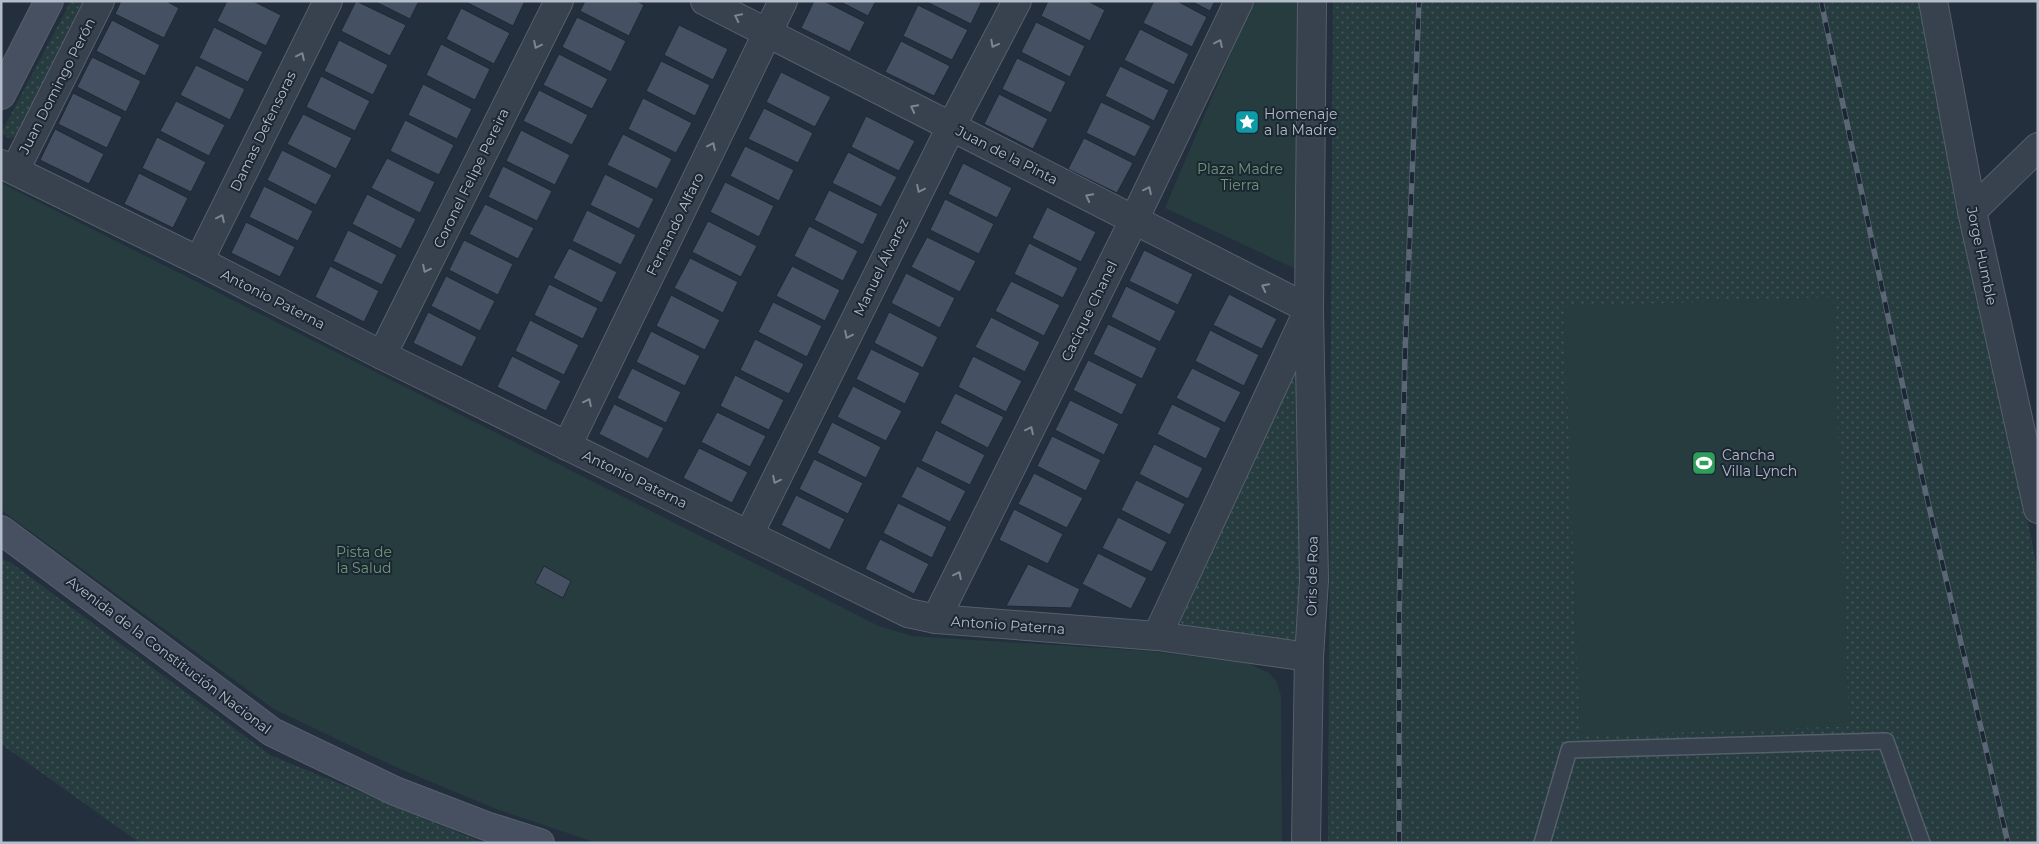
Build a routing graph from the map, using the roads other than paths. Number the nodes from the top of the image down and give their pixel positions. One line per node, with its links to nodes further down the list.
1 (49, 1): 12 (main road)
2 (100, 1): 15 (street, Juan Domingo Perón)
3 (328, 1): 18 (street, Damas Defensoras, one-way to 3)
4 (559, 1): 20 (street, Coronel Felipe Pereira, one-way to 20)
5 (706, 1): 11 (street, Juan de la Pinta, one-way to 5)
6 (783, 1): 11 (street, Fernando Alfaro)
7 (1017, 1): 13 (street, Manuel Álvarez, one-way to 13)
8 (1239, 1): 17 (street, Cacique Chanel, one-way to 8)
9 (1312, 1): 19 (street, Oris de Roa)
10 (1933, 1): 16 (street, Jorge Humble)
11 (767, 32): 13 (street, Juan de la Pinta, one-way to 11); 21 (street, Fernando Alfaro, one-way to 11)
12 (1, 95)
13 (951, 127): 17 (street, Juan de la Pinta, one-way to 13); 24 (street, Manuel Álvarez, one-way to 24)
14 (2038, 148): 16 (street)
15 (8, 167): 18 (street, Antonio Paterna)
16 (1972, 212): 22 (street, Jorge Humble)
17 (1134, 220): 19 (street, Juan de la Pinta, one-way to 17); 25 (street, Cacique Chanel, one-way to 17)
18 (199, 261): 20 (street, Antonio Paterna)
19 (1309, 309): 26 (street, Oris de Roa); 27 (street, Oris de Roa)
20 (382, 355): 21 (street, Antonio Paterna)
21 (567, 446): 24 (street, Antonio Paterna)
22 (2038, 509)
23 (1, 530): 28 (main road, Avenida de la Constitución Nacional)
24 (749, 534): 25 (street, Antonio Paterna)
25 (936, 619): 26 (street, Antonio Paterna)
26 (1157, 636): 27 (street, Antonio Paterna)
27 (1309, 657): 29 (street, Oris de Roa)
28 (540, 843)
29 (1306, 843)
30 (1542, 843): 31 (lane)
31 (1922, 843)

